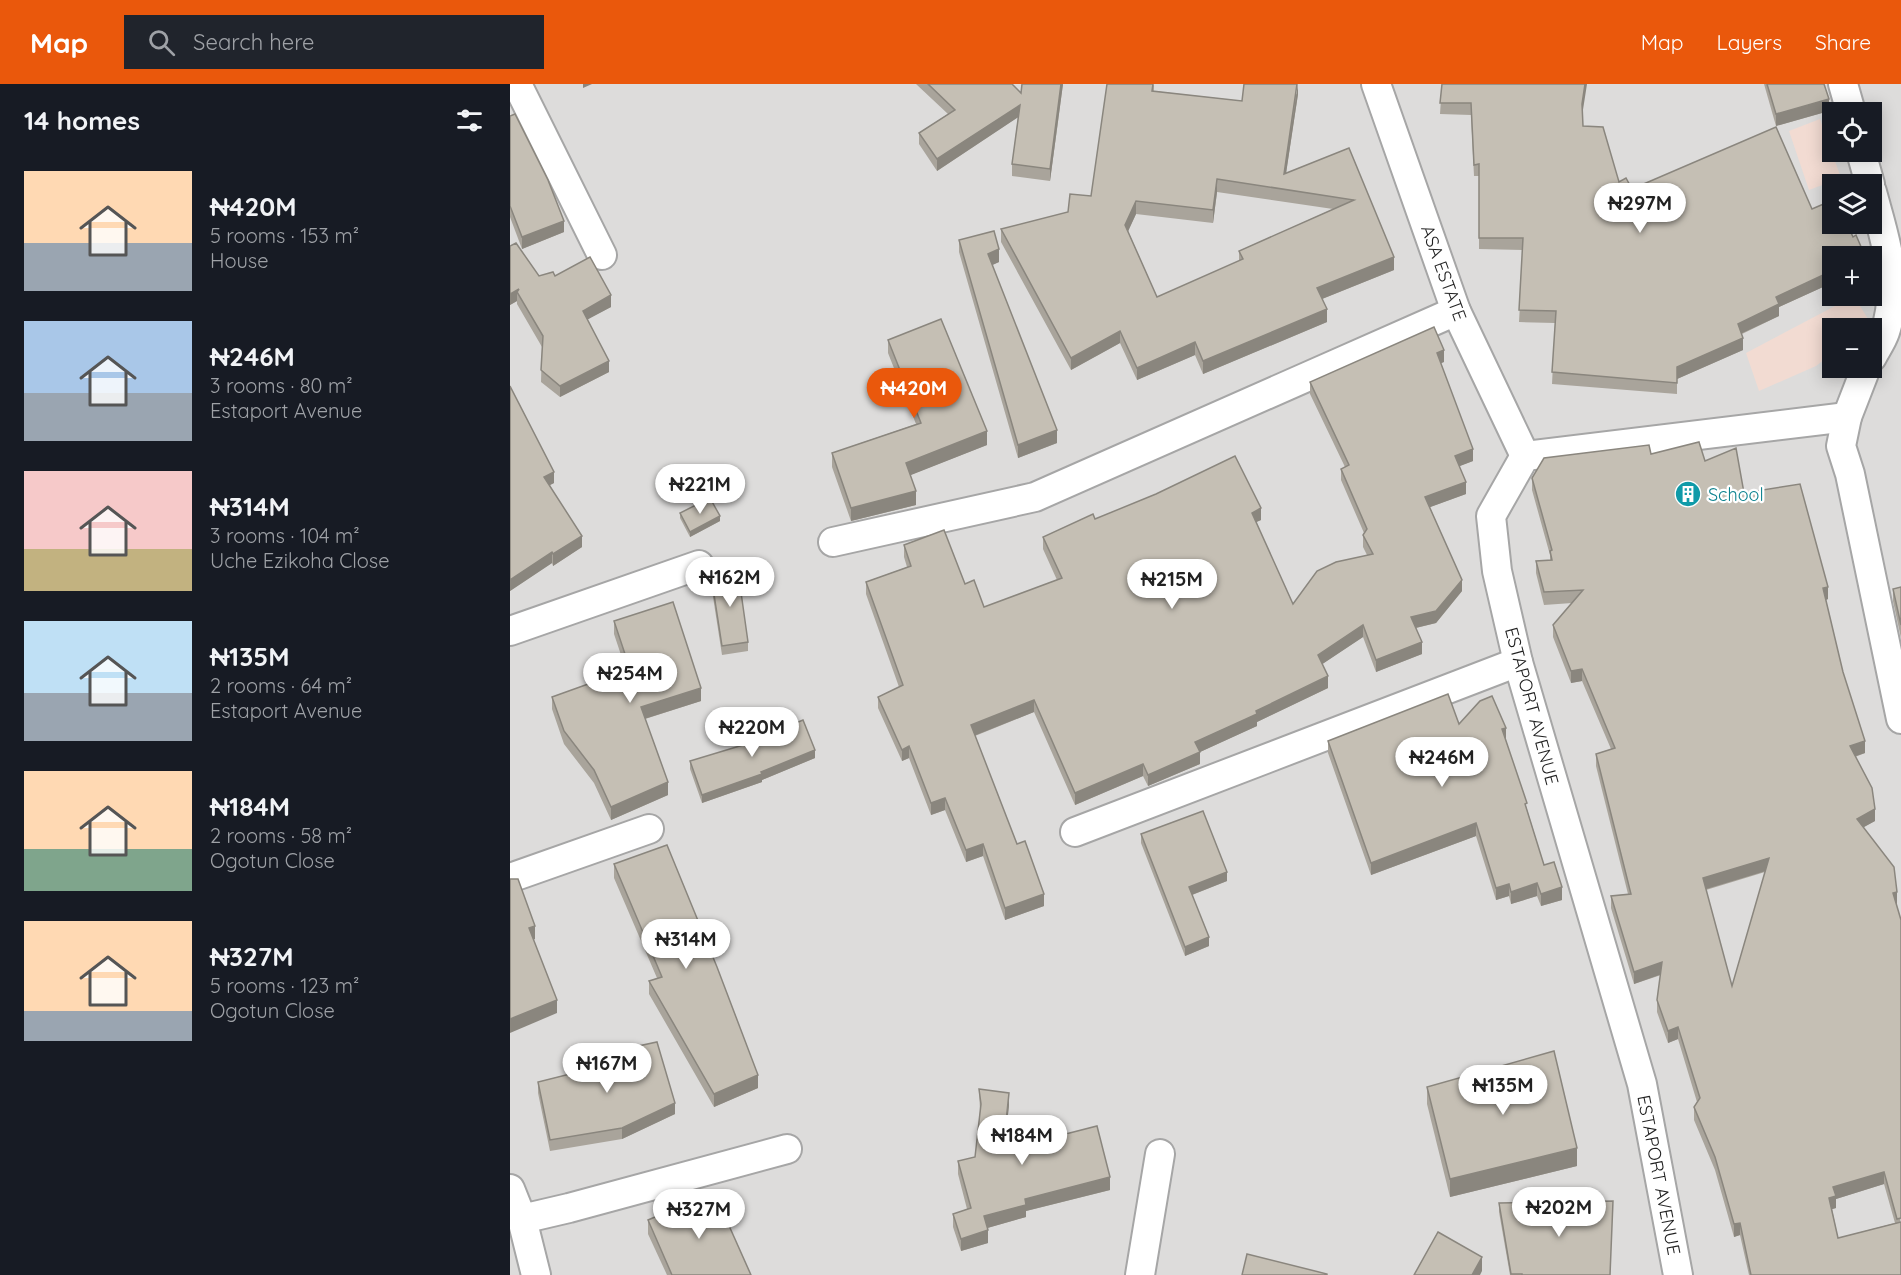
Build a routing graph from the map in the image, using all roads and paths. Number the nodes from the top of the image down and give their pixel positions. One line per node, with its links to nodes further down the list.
1 (518, 84): 6 (street)
2 (1376, 84): 7 (street, ASA ESTATE)
3 (1843, 84): 4 (street)
4 (1848, 102)
5 (1882, 227): 8 (street)
6 (602, 255)
7 (1456, 311): 11 (street, ASA ESTATE); 12 (street)
8 (1882, 339)
9 (1862, 378): 10 (street)
10 (1847, 417): 11 (street); 16 (street)
11 (1525, 456): 15 (street, ESTAPORT AVENUE)
12 (833, 542)
13 (699, 565): 14 (street)
14 (510, 631)
15 (1518, 662): 18 (street); 26 (street, ESTAPORT AVENUE)
16 (1901, 719)
17 (649, 829): 19 (street)
18 (1075, 832)
19 (510, 879)
20 (787, 1149): 23 (street)
21 (1160, 1154): 25 (street)
22 (510, 1189): 23 (street)
23 (522, 1219): 24 (street)
24 (536, 1275)
25 (1140, 1275)
26 (1678, 1275)

